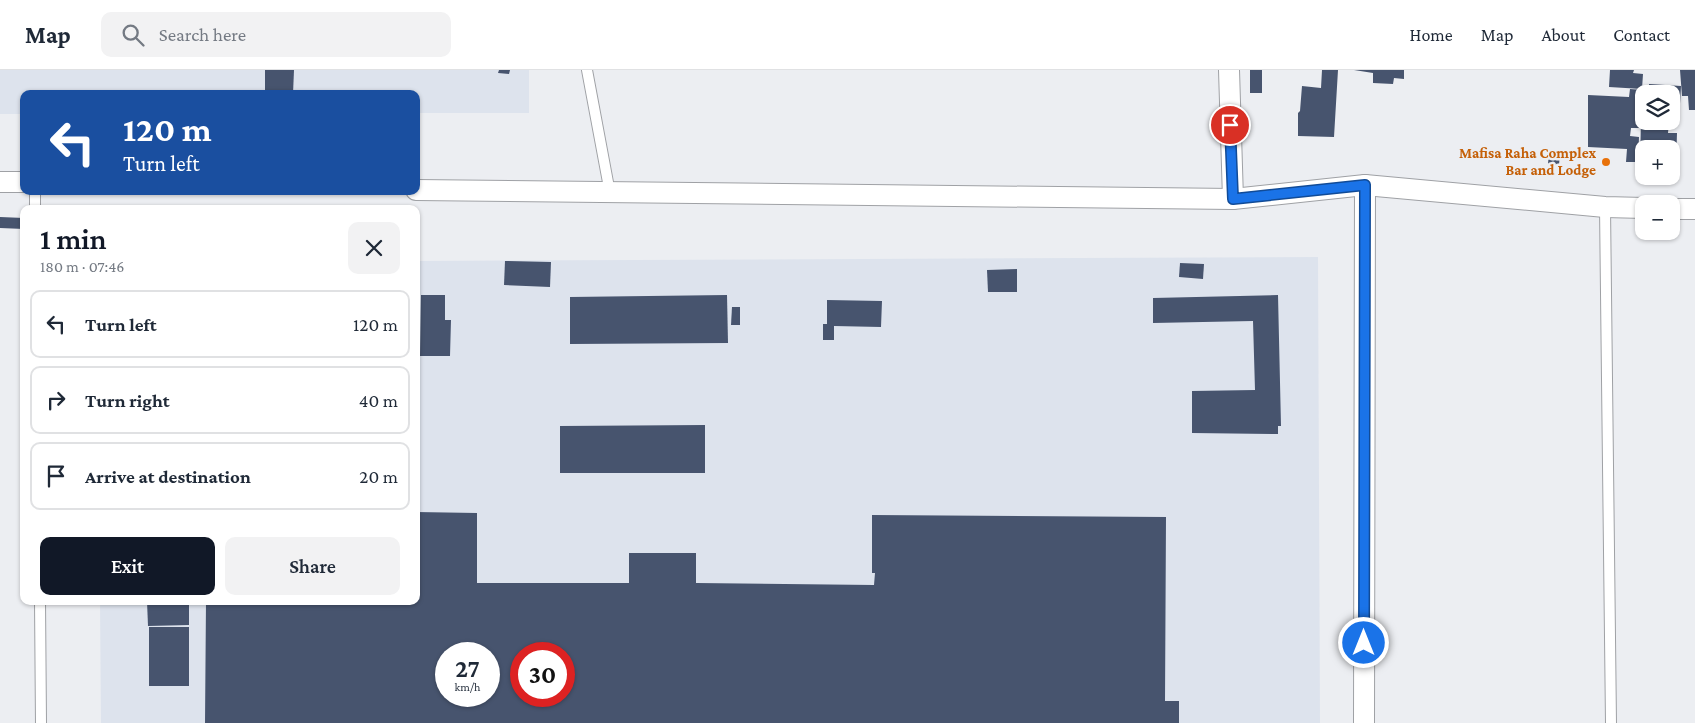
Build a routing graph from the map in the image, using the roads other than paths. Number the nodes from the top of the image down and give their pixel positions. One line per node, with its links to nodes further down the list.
1 (587, 70): 7 (lane)
2 (1229, 70): 8 (street)
3 (0, 182): 4 (street)
4 (20, 182)
5 (1365, 185): 8 (street); 9 (street); 15 (street)
6 (420, 190): 7 (street)
7 (610, 193): 8 (street)
8 (1233, 199)
9 (1605, 207): 10 (street); 16 (lane)
10 (1635, 208)
11 (1680, 209): 12 (street)
12 (1695, 209)
13 (40, 605): 14 (lane)
14 (41, 723)
15 (1364, 723)
16 (1611, 723)

